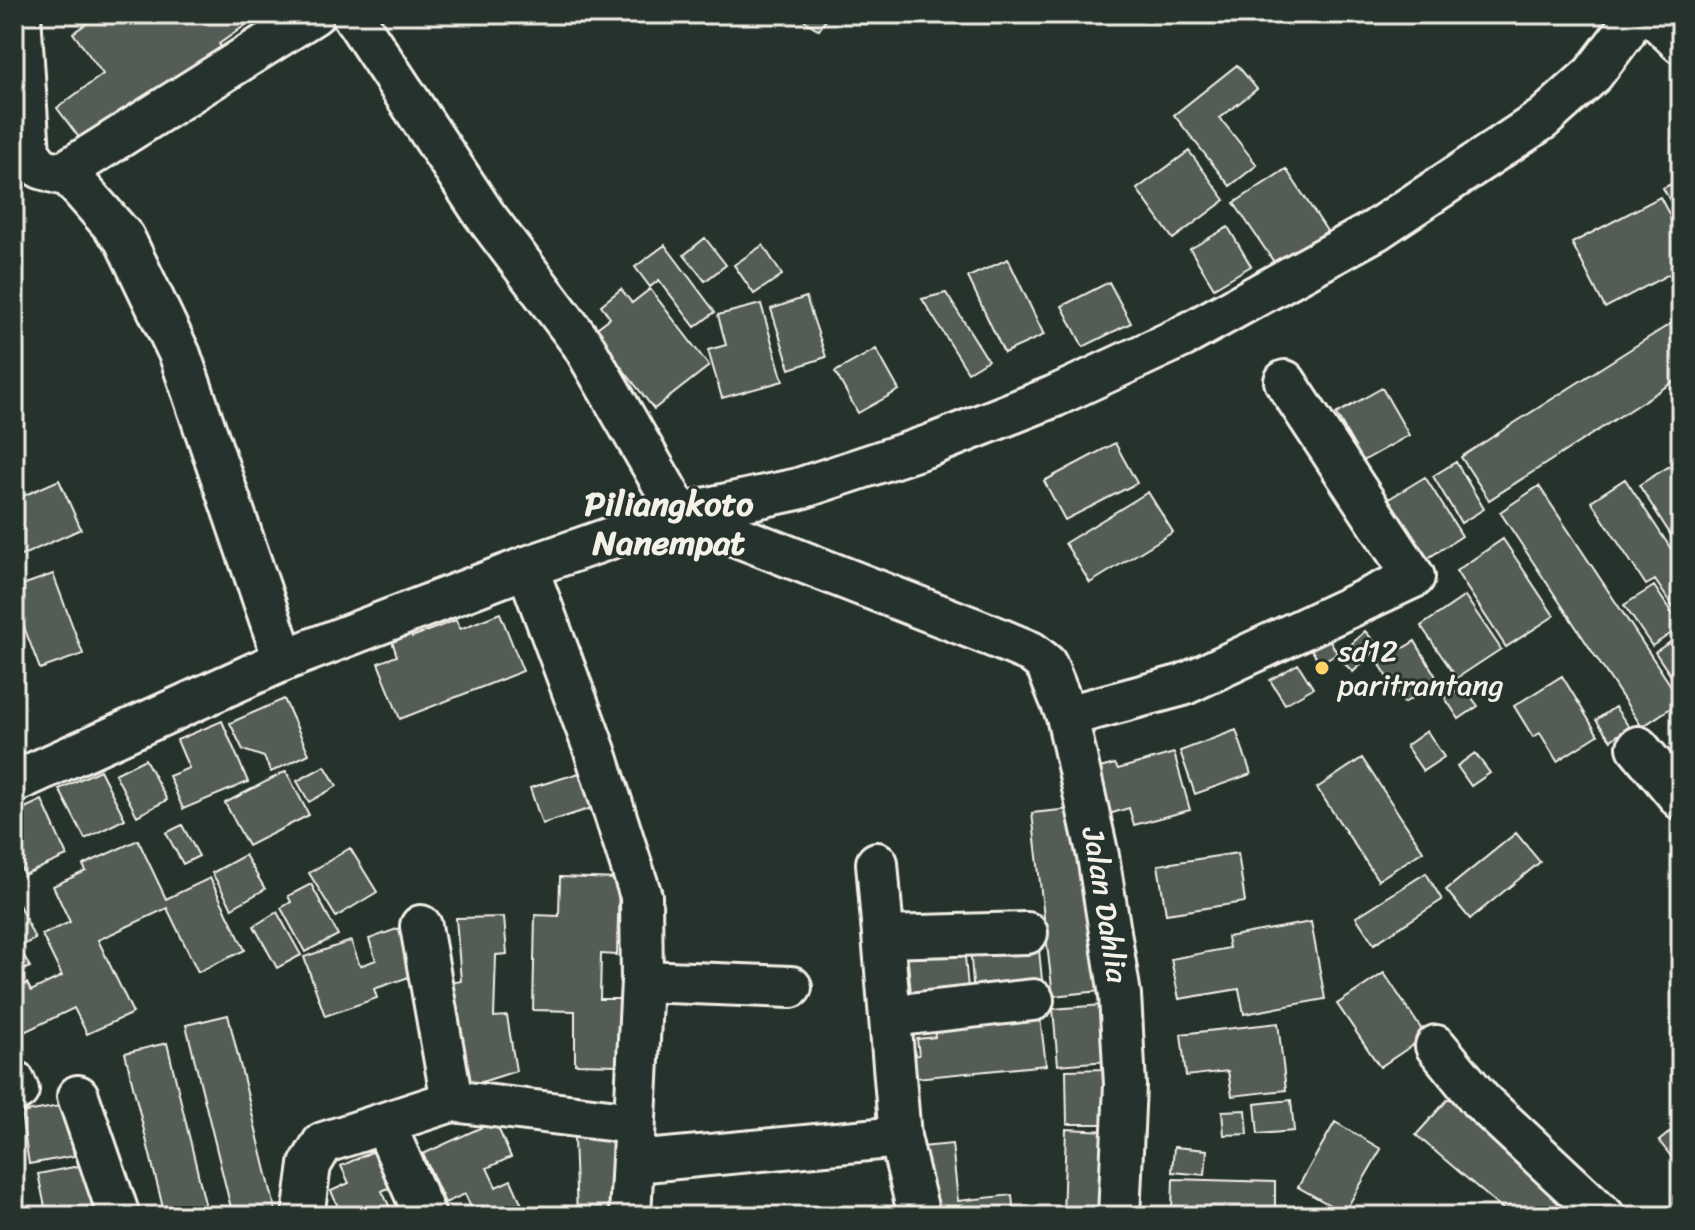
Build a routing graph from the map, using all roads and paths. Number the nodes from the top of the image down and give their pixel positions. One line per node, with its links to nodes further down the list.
1 (20, 14): 7 (street)
2 (314, 14): 7 (street)
3 (352, 14): 9 (street)
4 (1632, 14): 9 (street)
5 (1651, 14): 6 (street)
6 (1681, 43)
7 (67, 173): 11 (street)
8 (1285, 381): 12 (street)
9 (680, 514): 10 (street); 12 (street, Jalan Dahlia)
10 (527, 567): 11 (street); 20 (street)
11 (284, 660): 14 (street)
12 (1067, 716): 35 (street, Jalan Dahlia)
13 (1638, 747): 15 (street)
14 (14, 782)
15 (1681, 799)
16 (877, 863): 19 (street)
17 (421, 926): 26 (street)
18 (1027, 933): 19 (street)
19 (884, 937): 23 (street)
20 (642, 981): 21 (street); 29 (street)
21 (791, 987)
22 (1033, 1000): 23 (street)
23 (891, 1016): 28 (street)
24 (1436, 1046): 36 (street)
25 (78, 1096): 30 (street)
26 (452, 1101): 27 (street); 29 (street)
27 (385, 1125): 31 (street); 32 (street)
28 (900, 1137): 29 (street); 34 (street)
29 (634, 1142): 33 (street)
30 (119, 1216)
31 (303, 1216)
32 (425, 1216)
33 (630, 1216)
34 (919, 1216)
35 (1119, 1216)
36 (1604, 1216)

